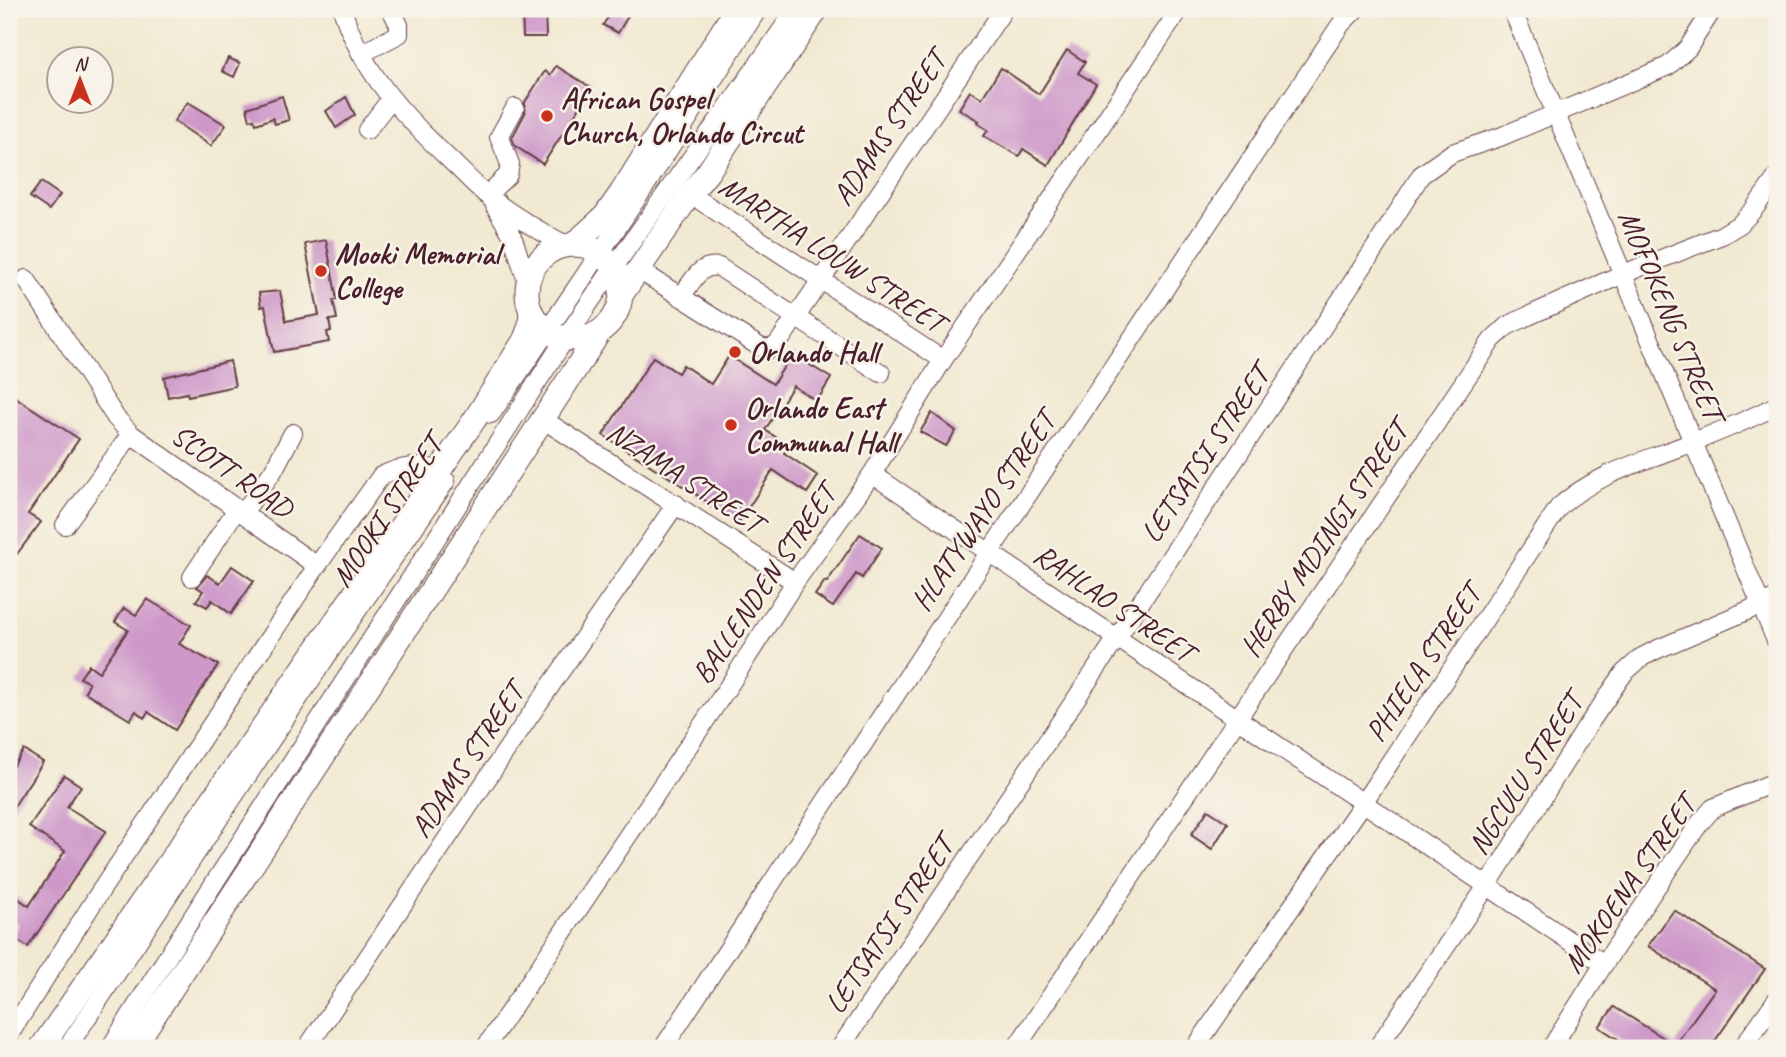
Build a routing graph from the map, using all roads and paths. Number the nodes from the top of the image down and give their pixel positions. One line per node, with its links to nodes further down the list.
1 (342, 9): 12 (street)
2 (391, 9): 12 (street)
3 (736, 9): 20 (main road)
4 (758, 9): 21 (street, MOOKI STREET)
5 (796, 9): 21 (street, MOOKI STREET)
6 (817, 9): 18 (main road)
7 (1004, 9): 25 (street, ADAMS STREET)
8 (1180, 9): 33 (street, BALLENDEN STREET)
9 (1356, 9): 45 (street, HLATYWAYO STREET)
10 (1512, 9): 15 (street, MOFOKENG STREET)
11 (1713, 9): 15 (street, LETSATSI STREET)
12 (361, 54): 13 (street)
13 (390, 100): 16 (street); 19 (street)
14 (515, 107): 19 (street)
15 (1556, 114): 23 (street, MOFOKENG STREET); 50 (street, LETSATSI STREET)
16 (367, 130)
17 (1777, 177): 23 (street, HERBY MDINGI STREET)
18 (690, 194): 22 (main road); 25 (street, MARTHA LOUW STREET)
19 (489, 197): 20 (street); 26 (street)
20 (570, 245): 21 (main road); 26 (main road)
21 (607, 258): 27 (main road); 32 (street, MOOKI STREET)
22 (639, 270): 27 (main road); 28 (street)
23 (1623, 274): 39 (street, MOFOKENG STREET); 52 (street, HERBY MDINGI STREET)
24 (26, 279): 38 (street, SCOTT ROAD)
25 (821, 279): 30 (street, ADAMS STREET); 33 (street, MARTHA LOUW STREET)
26 (527, 281): 29 (main road)
27 (622, 294): 31 (main road)
28 (681, 297): 30 (street); 30 (street, ADAMS STREET)
29 (531, 312): 32 (main road); 40 (main road, MOOKI STREET)
30 (796, 317): 34 (street)
31 (599, 333): 32 (main road); 36 (main road)
32 (556, 335): 60 (street, MOOKI STREET); 61 (street, MOOKI STREET)
33 (943, 360): 41 (street, BALLENDEN STREET)
34 (881, 373)
35 (1777, 405): 39 (street, PHIELA STREET)
36 (544, 419): 42 (street, NZAMA STREET); 62 (main road)
37 (293, 433): 43 (street)
38 (131, 434): 43 (street, SCOTT ROAD); 44 (street)
39 (1693, 442): 49 (street, MOFOKENG STREET); 54 (street, PHIELA STREET)
40 (439, 470): 46 (street); 59 (main road, MOOKI STREET)
41 (872, 474): 45 (street, RAHLAO STREET); 48 (street, BALLENDEN STREET)
42 (676, 504): 48 (street, NZAMA STREET); 63 (street, ADAMS STREET)
43 (240, 511): 46 (street, SCOTT ROAD); 47 (street)
44 (65, 525)
45 (989, 553): 50 (street, RAHLAO STREET); 65 (street, HLATYWAYO STREET)
46 (317, 566): 58 (street)
47 (192, 578)
48 (795, 582): 64 (street, BALLENDEN STREET)
49 (1769, 601): 51 (street, MOFOKENG STREET); 55 (street, NGCULU STREET)
50 (1117, 638): 52 (street, RAHLAO STREET); 66 (street, LETSATSI STREET)
51 (1777, 643)
52 (1237, 719): 54 (street, RAHLAO STREET); 67 (street, HERBY MDINGI STREET)
53 (1777, 781): 56 (street, MOKOENA STREET)
54 (1363, 803): 55 (street, RAHLAO STREET); 68 (street, PHIELA STREET)
55 (1487, 886): 56 (street, RAHLAO STREET); 69 (street, NGCULU STREET)
56 (1604, 964): 70 (street, MOKOENA STREET)
57 (1777, 999): 71 (street)
58 (9, 1035)
59 (41, 1048)
60 (68, 1048)
61 (110, 1048)
62 (133, 1048)
63 (307, 1048)
64 (485, 1048)
65 (663, 1048)
66 (840, 1048)
67 (1016, 1048)
68 (1195, 1048)
69 (1377, 1048)
70 (1551, 1048)
71 (1742, 1048)

